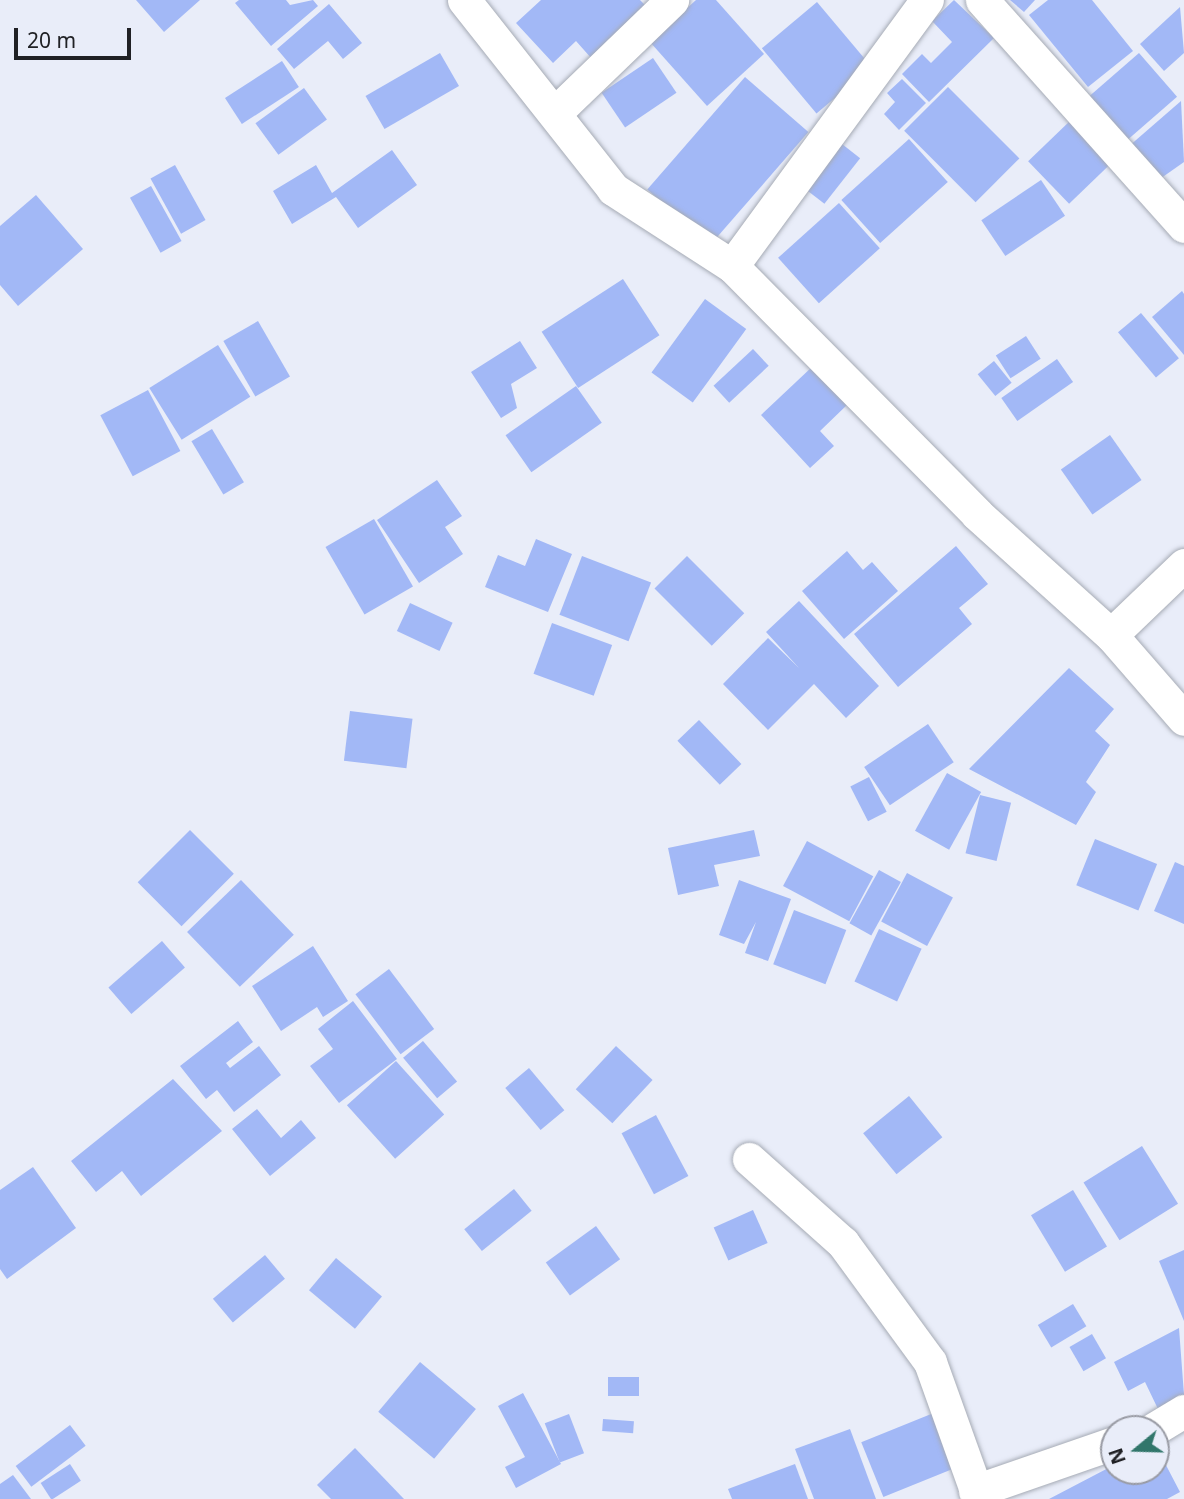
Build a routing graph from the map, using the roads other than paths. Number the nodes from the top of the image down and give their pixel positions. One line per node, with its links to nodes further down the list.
1 (464, 0): 5 (street)
2 (672, 0): 5 (street)
3 (927, 0): 7 (street)
4 (982, 0): 6 (street)
5 (555, 113): 7 (street)
6 (1184, 226)
7 (732, 266): 9 (street)
8 (1184, 565): 9 (street)
9 (1111, 635): 10 (street)
10 (1184, 719)
11 (749, 1159): 13 (street)
12 (1100, 1448): 13 (street)
13 (977, 1495)

